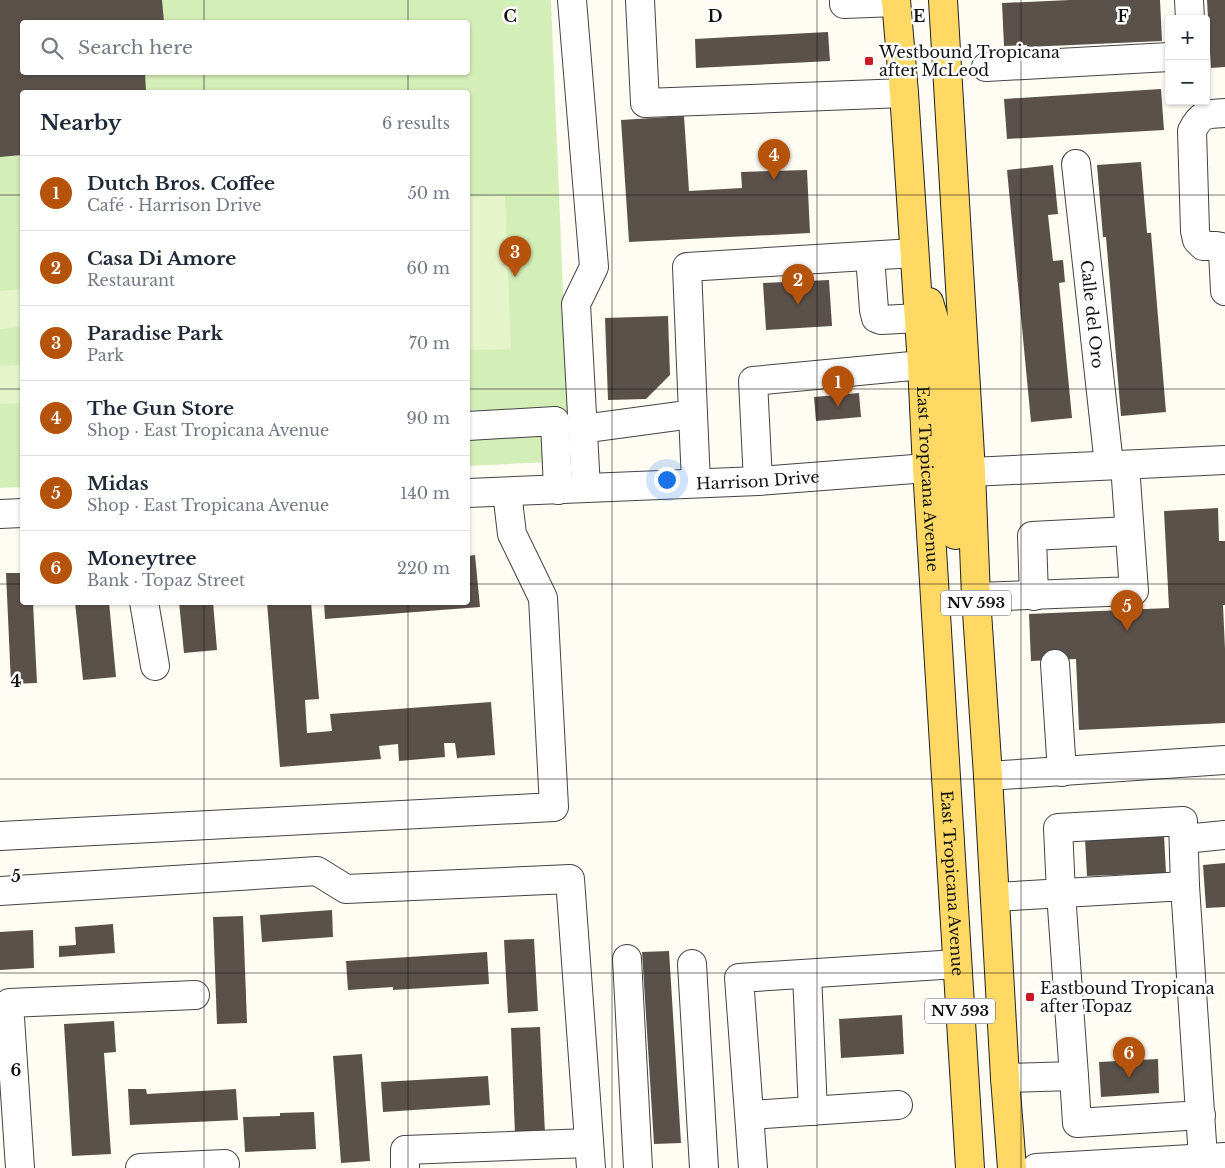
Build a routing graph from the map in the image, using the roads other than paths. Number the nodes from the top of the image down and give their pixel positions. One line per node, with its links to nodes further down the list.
1 (572, 0): 20 (street)
2 (640, 0): 10 (street)
3 (844, 0): 6 (street)
4 (943, 0): 24 (main road, NV 593)
5 (1189, 0): 7 (street)
6 (896, 1): 10 (main road, East Tropicana Avenue / NV 593)
7 (1190, 15)
8 (1165, 57): 9 (street)
9 (986, 67)
10 (904, 93): 13 (main road, East Tropicana Avenue / NV 593)
11 (1225, 112): 15 (street)
12 (1076, 164): 22 (street, Calle del Oro)
13 (914, 253): 14 (street); 16 (main road, East Tropicana Avenue / NV 593); 24 (main road)
14 (870, 256): 16 (street); 18 (street)
15 (1225, 291)
16 (919, 318): 17 (main road, East Tropicana Avenue / NV 593)
17 (922, 365): 23 (main road, East Tropicana Avenue / NV 593); 25 (street)
18 (693, 414): 20 (street); 26 (street)
19 (470, 426): 28 (street)
20 (582, 429): 27 (street)
21 (1225, 460): 22 (street)
22 (1117, 465): 24 (street); 33 (street, Calle del Oro)
23 (927, 468): 25 (street, Harrison Drive); 35 (main road); 51 (main road, East Tropicana Avenue / NV 593)
24 (971, 472): 35 (main road, NV 593)
25 (758, 481): 26 (street, Harrison Drive)
26 (696, 483): 27 (street, Harrison Drive)
27 (586, 488): 28 (street, Harrison Drive)
28 (558, 490): 29 (street, Harrison Drive)
29 (507, 492): 30 (street, Harrison Drive); 43 (street)
30 (470, 493)
31 (20, 513): 32 (street)
32 (0, 514)
33 (1130, 530): 34 (street); 34 (street, Calle del Oro)
34 (1034, 596): 35 (street)
35 (976, 597): 41 (main road, NV 593)
36 (145, 605): 38 (street)
37 (1055, 664): 40 (street)
38 (155, 666)
39 (1225, 760): 40 (street)
40 (1062, 772): 41 (street)
41 (988, 776): 48 (main road, NV 593)
42 (1225, 835): 44 (street)
43 (0, 836)
44 (1184, 839): 45 (street); 47 (street)
45 (1185, 886): 47 (street); 58 (street)
46 (0, 891): 60 (street)
47 (1061, 893): 48 (street); 54 (street)
48 (995, 897): 55 (main road, NV 593)
49 (627, 960): 66 (street)
50 (692, 964): 67 (street)
51 (957, 964): 52 (street); 69 (main road, East Tropicana Avenue / NV 593)
52 (807, 974): 57 (street); 59 (street)
53 (195, 995): 63 (street)
54 (1074, 1076): 55 (street); 58 (street)
55 (1005, 1078): 70 (main road, NV 593)
56 (898, 1105): 57 (street)
57 (813, 1111): 59 (street)
58 (1201, 1114): 61 (street)
59 (750, 1115): 68 (street)
60 (590, 1155): 65 (street)
61 (1214, 1158): 71 (street)
62 (208, 1166): 64 (street)
63 (20, 1168)
64 (140, 1168)
65 (405, 1168)
66 (638, 1168)
67 (704, 1168)
68 (753, 1168)
69 (970, 1168)
70 (1012, 1168)
71 (1036, 1168)

